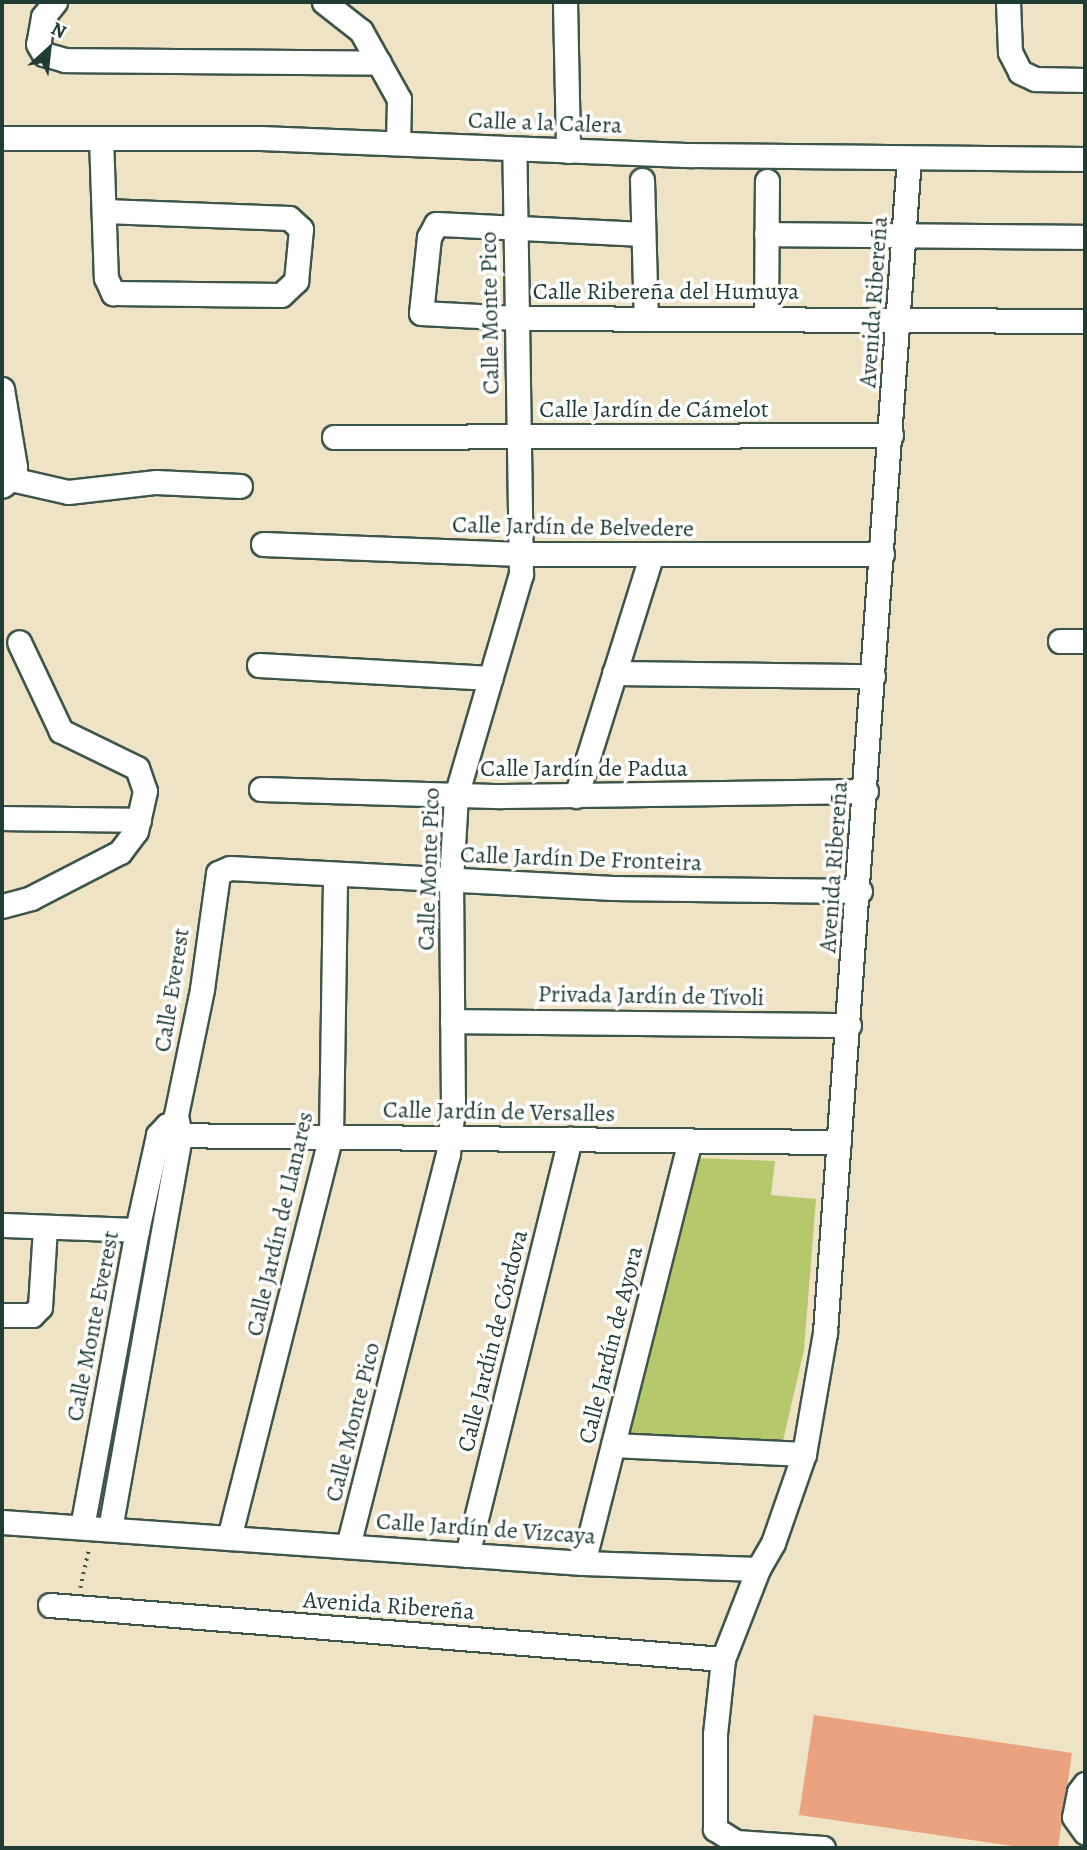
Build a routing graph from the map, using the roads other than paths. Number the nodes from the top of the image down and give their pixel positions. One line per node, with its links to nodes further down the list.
1 (55, 2): 5 (street)
2 (324, 2): 5 (street)
3 (565, 2): 11 (street)
4 (1008, 2): 6 (street)
5 (379, 63): 9 (street)
6 (1085, 79)
7 (2, 138): 8 (street, Calle a la Calera)
8 (101, 138): 9 (street, Calle a la Calera); 16 (street)
9 (398, 142): 10 (street, Calle a la Calera)
10 (514, 149): 11 (street, Calle a la Calera); 17 (street, Calle Monte Pico)
11 (568, 151): 12 (street, Calle a la Calera)
12 (909, 158): 13 (street, Calle a la Calera); 20 (street, Avenida Ribereña)
13 (1085, 159)
14 (642, 180): 18 (street)
15 (767, 181): 19 (street)
16 (104, 211): 16 (street)
17 (516, 230): 18 (street, Calle Ribereña del Humuya); 22 (street, Calle Monte Pico); 22 (street, Calle Ribereña del Humuya)
18 (643, 234): 23 (street)
19 (766, 234): 20 (street); 24 (street)
20 (905, 235): 21 (street); 25 (street, Avenida Ribereña)
21 (1085, 237)
22 (517, 318): 23 (street, Calle Ribereña del Humuya); 29 (street, Calle Monte Pico)
23 (646, 319): 24 (street, Calle Ribereña del Humuya)
24 (766, 319): 25 (street, Calle Ribereña del Humuya)
25 (899, 320): 26 (street, Calle Ribereña del Humuya); 28 (street, Avenida Ribereña)
26 (1085, 321)
27 (2, 389): 31 (street)
28 (891, 435): 29 (street, Calle Jardín de Cámelot); 35 (street, Avenida Ribereña)
29 (518, 436): 30 (street, Calle Jardín de Cámelot); 34 (street, Calle Monte Pico)
30 (334, 437)
31 (6, 482): 32 (street)
32 (240, 486)
33 (262, 544): 34 (street, Calle Jardín de Belvedere)
34 (521, 554): 36 (street, Calle Jardín de Belvedere); 43 (street, Calle Monte Pico)
35 (882, 554): 36 (street, Calle Jardín de Belvedere); 42 (street, Avenida Ribereña)
36 (651, 556): 41 (street)
37 (1060, 641): 38 (street)
38 (1085, 641)
39 (19, 642): 49 (street)
40 (260, 666): 43 (street)
41 (614, 673): 42 (street); 47 (street)
42 (873, 676): 45 (street, Avenida Ribereña)
43 (491, 678): 46 (street, Calle Monte Pico)
44 (261, 789): 46 (street, Calle Jardín de Padua)
45 (866, 791): 47 (street, Calle Jardín de Padua); 53 (street, Avenida Ribereña)
46 (456, 796): 47 (street, Calle Jardín de Padua); 52 (street, Calle Monte Pico)
47 (576, 796)
48 (2, 818): 49 (street)
49 (139, 820): 54 (street)
50 (218, 873): 51 (street, Calle Jardín De Fronteira); 57 (street, Calle Everest)
51 (335, 874): 52 (street, Calle Jardín De Fronteira); 58 (street, Calle Jardín de Llanares)
52 (451, 880): 53 (street, Calle Jardín De Fronteira); 55 (street, Calle Monte Pico)
53 (860, 891): 56 (street, Avenida Ribereña)
54 (2, 906)
55 (452, 1021): 56 (street, Privada Jardín de Tívoli); 59 (street, Calle Monte Pico)
56 (849, 1025): 62 (street, Avenida Ribereña)
57 (171, 1129): 58 (street, Calle Jardín de Versalles); 65 (street, Calle Monte Everest); 70 (street, Calle Monte Everest)
58 (331, 1136): 59 (street, Calle Jardín de Versalles); 71 (street, Calle Jardín de Llanares)
59 (450, 1137): 60 (street, Calle Jardín de Versalles); 72 (street, Calle Monte Pico)
60 (570, 1139): 61 (street, Calle Jardín de Versalles); 73 (street, Calle Jardín de Córdova)
61 (690, 1140): 62 (street, Calle Jardín de Versalles); 67 (street, Calle Jardín de Ayora)
62 (839, 1142): 68 (street, Avenida Ribereña)
63 (2, 1225): 64 (street)
64 (45, 1227): 65 (street); 66 (street)
65 (137, 1230): 70 (street, Calle Monte Everest)
66 (2, 1315)
67 (613, 1445): 68 (street); 74 (street, Calle Jardín de Ayora)
68 (804, 1454): 75 (street, Avenida Ribereña)
69 (2, 1522): 70 (street, Calle Jardín de Vizcaya)
70 (95, 1528): 71 (street, Calle Jardín de Vizcaya)
71 (229, 1538): 72 (street, Calle Jardín de Vizcaya)
72 (348, 1546): 73 (street, Calle Jardín de Vizcaya)
73 (467, 1555): 74 (street, Calle Jardín de Vizcaya)
74 (583, 1563): 75 (street, Calle Jardín de Vizcaya)
75 (758, 1569): 77 (street, Avenida Ribereña)
76 (50, 1605): 77 (street, Avenida Ribereña)
77 (723, 1659): 80 (street, Avenida Ribereña)
78 (1085, 1784): 79 (street)
79 (1085, 1832)
80 (823, 1848)

